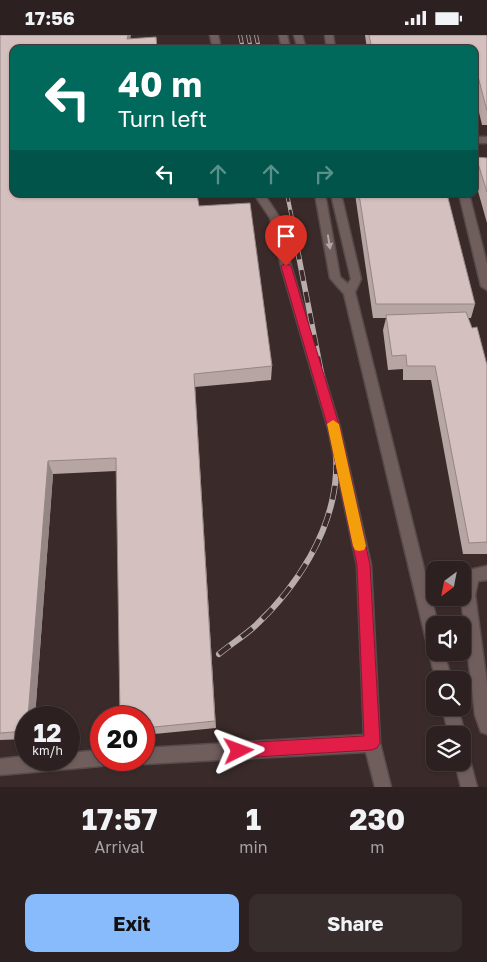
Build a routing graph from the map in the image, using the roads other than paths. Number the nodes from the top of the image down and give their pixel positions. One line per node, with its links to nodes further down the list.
1 (261, 197): 10 (street)
2 (321, 197): 6 (street, one-way to 6)
3 (337, 197): 6 (street)
4 (465, 197): 5 (street)
5 (487, 286)
6 (349, 292): 8 (street)
7 (487, 573): 9 (street)
8 (428, 616)
9 (487, 726)
10 (372, 743): 11 (street); 15 (street)
11 (155, 755)
12 (90, 760): 13 (street)
13 (0, 767)
14 (465, 771): 16 (street)
15 (383, 787)
16 (469, 787)

